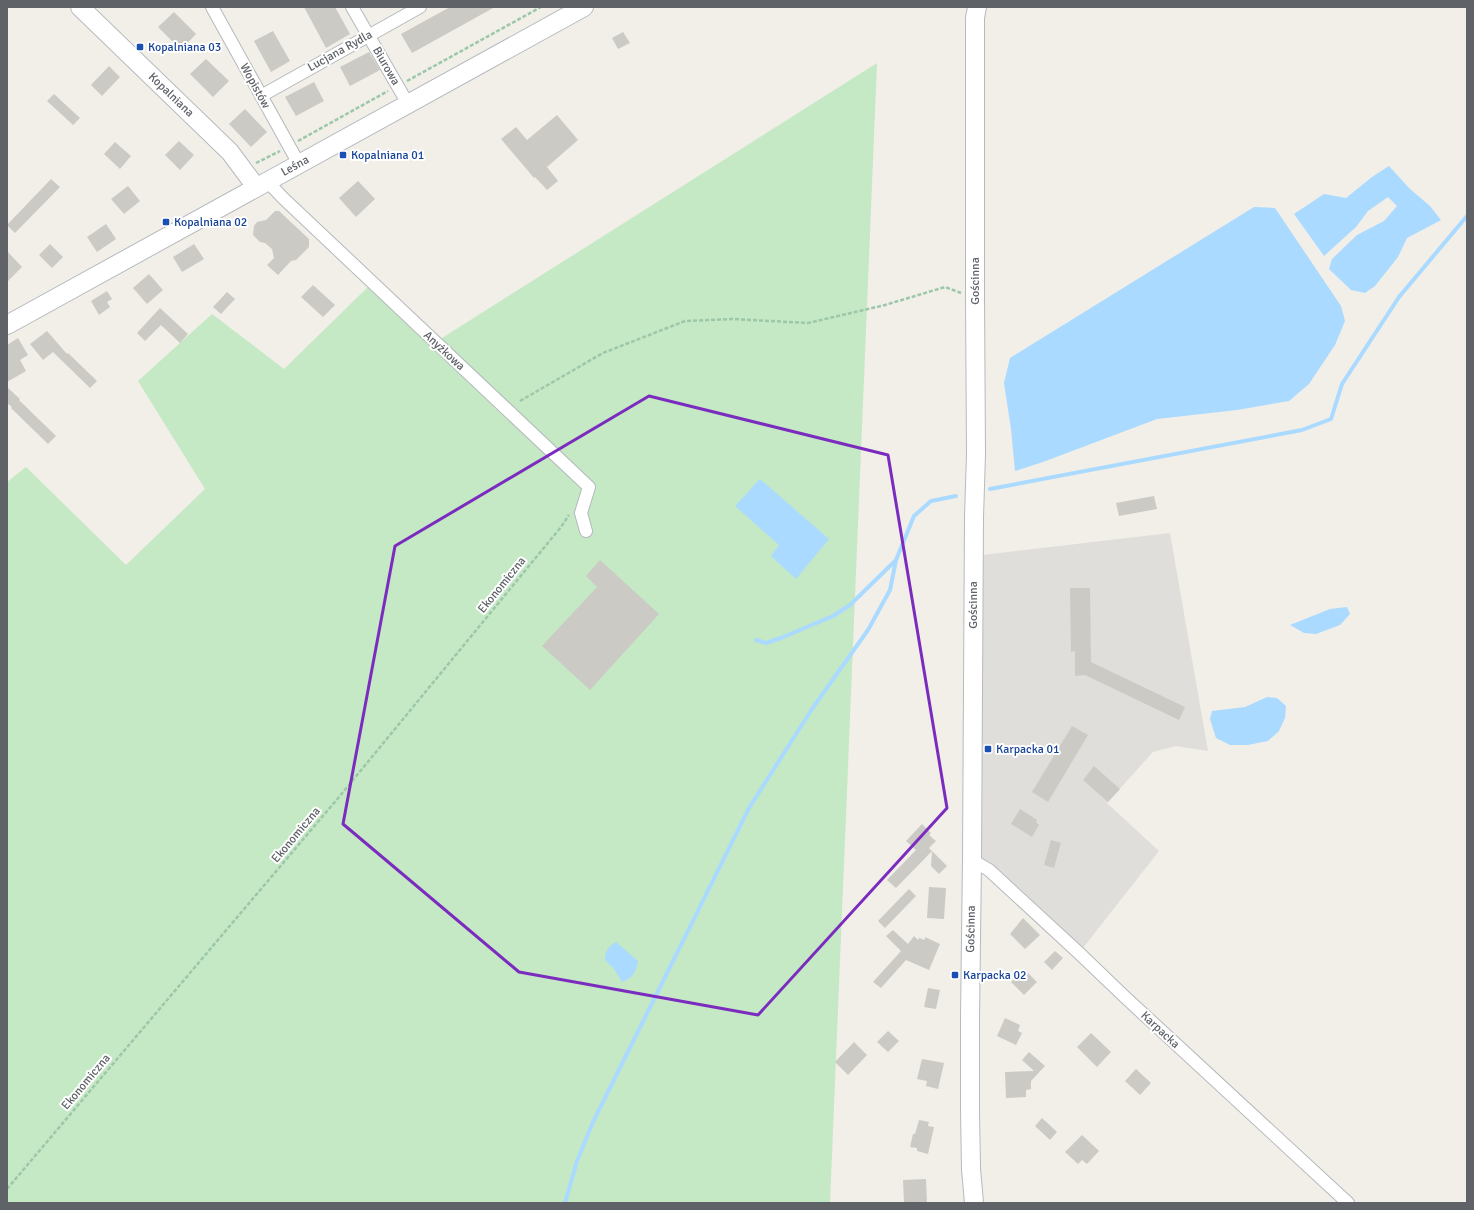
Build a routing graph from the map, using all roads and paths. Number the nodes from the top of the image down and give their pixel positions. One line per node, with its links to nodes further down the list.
1 (80, 7): 11 (main road, Kopalniana)
2 (212, 7): 8 (street, Wopistów)
3 (352, 7): 7 (street, Biurowa)
4 (420, 7): 7 (street, Lucjana Rydla)
5 (584, 7): 9 (main road, Leśna)
6 (977, 7): 12 (main road, Gościnna)
7 (368, 35): 8 (street, Lucjana Rydla); 9 (street, Biurowa)
8 (261, 96): 10 (street, Wopistów)
9 (408, 104): 10 (main road, Leśna)
10 (298, 164): 11 (main road, Leśna)
11 (262, 184): 13 (main road, Leśna); 16 (street, Anyżkowa)
12 (975, 297): 14 (path); 17 (main road, Gościnna)
13 (7, 325)
14 (520, 401)
15 (570, 515): 18 (path, Ekonomiczna)
16 (586, 531)
17 (972, 860): 19 (main road, Gościnna); 20 (street, Karpacka)
18 (7, 1189)
19 (974, 1203)
20 (1348, 1203)

